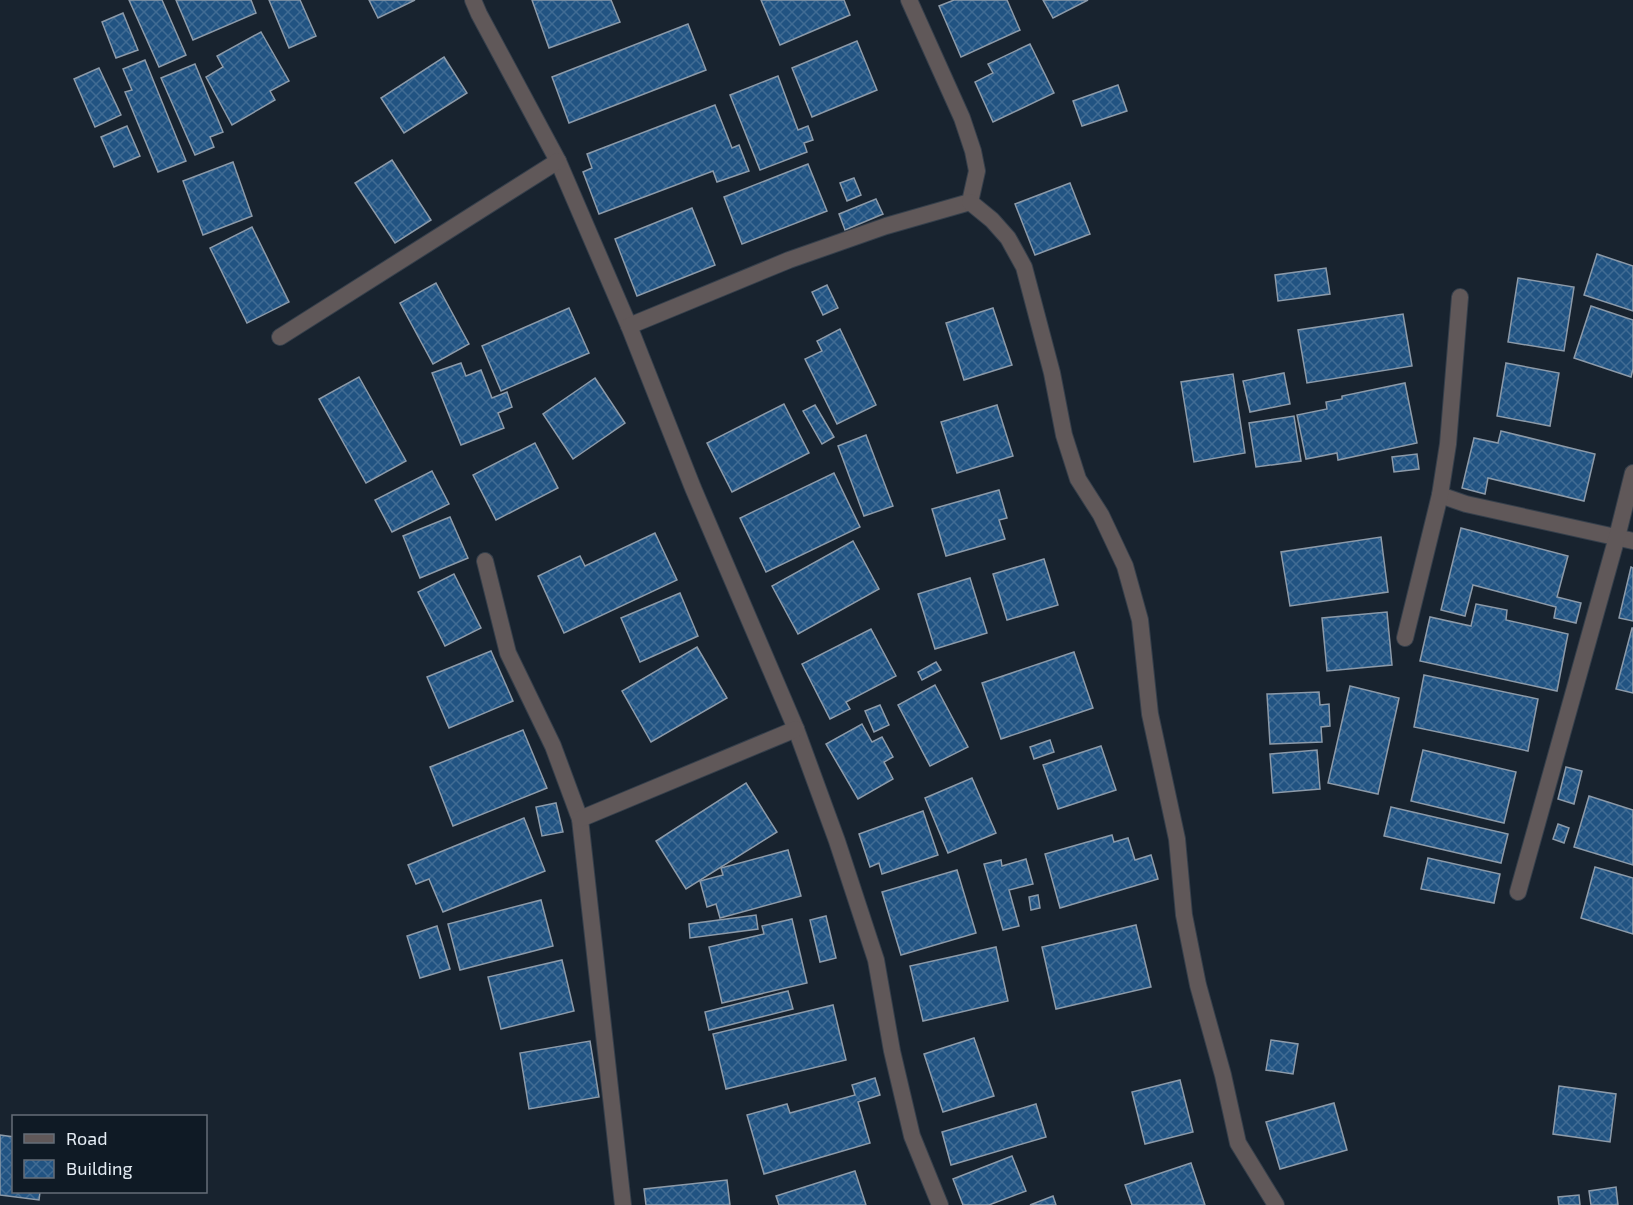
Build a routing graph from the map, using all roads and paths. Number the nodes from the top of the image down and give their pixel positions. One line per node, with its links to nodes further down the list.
1 (473, 0): 3 (street)
2 (909, 0): 4 (street)
3 (558, 161): 6 (street); 7 (street)
4 (970, 202): 6 (street); 18 (street)
5 (1460, 297): 9 (street)
6 (629, 326): 13 (street)
7 (280, 337)
8 (1633, 473): 10 (street)
9 (1440, 495): 10 (street); 12 (street)
10 (1625, 539): 15 (street)
11 (485, 561): 14 (street)
12 (1405, 638)
13 (796, 729): 14 (street); 17 (street)
14 (580, 819): 16 (street)
15 (1518, 892)
16 (623, 1205)
17 (940, 1205)
18 (1275, 1205)

